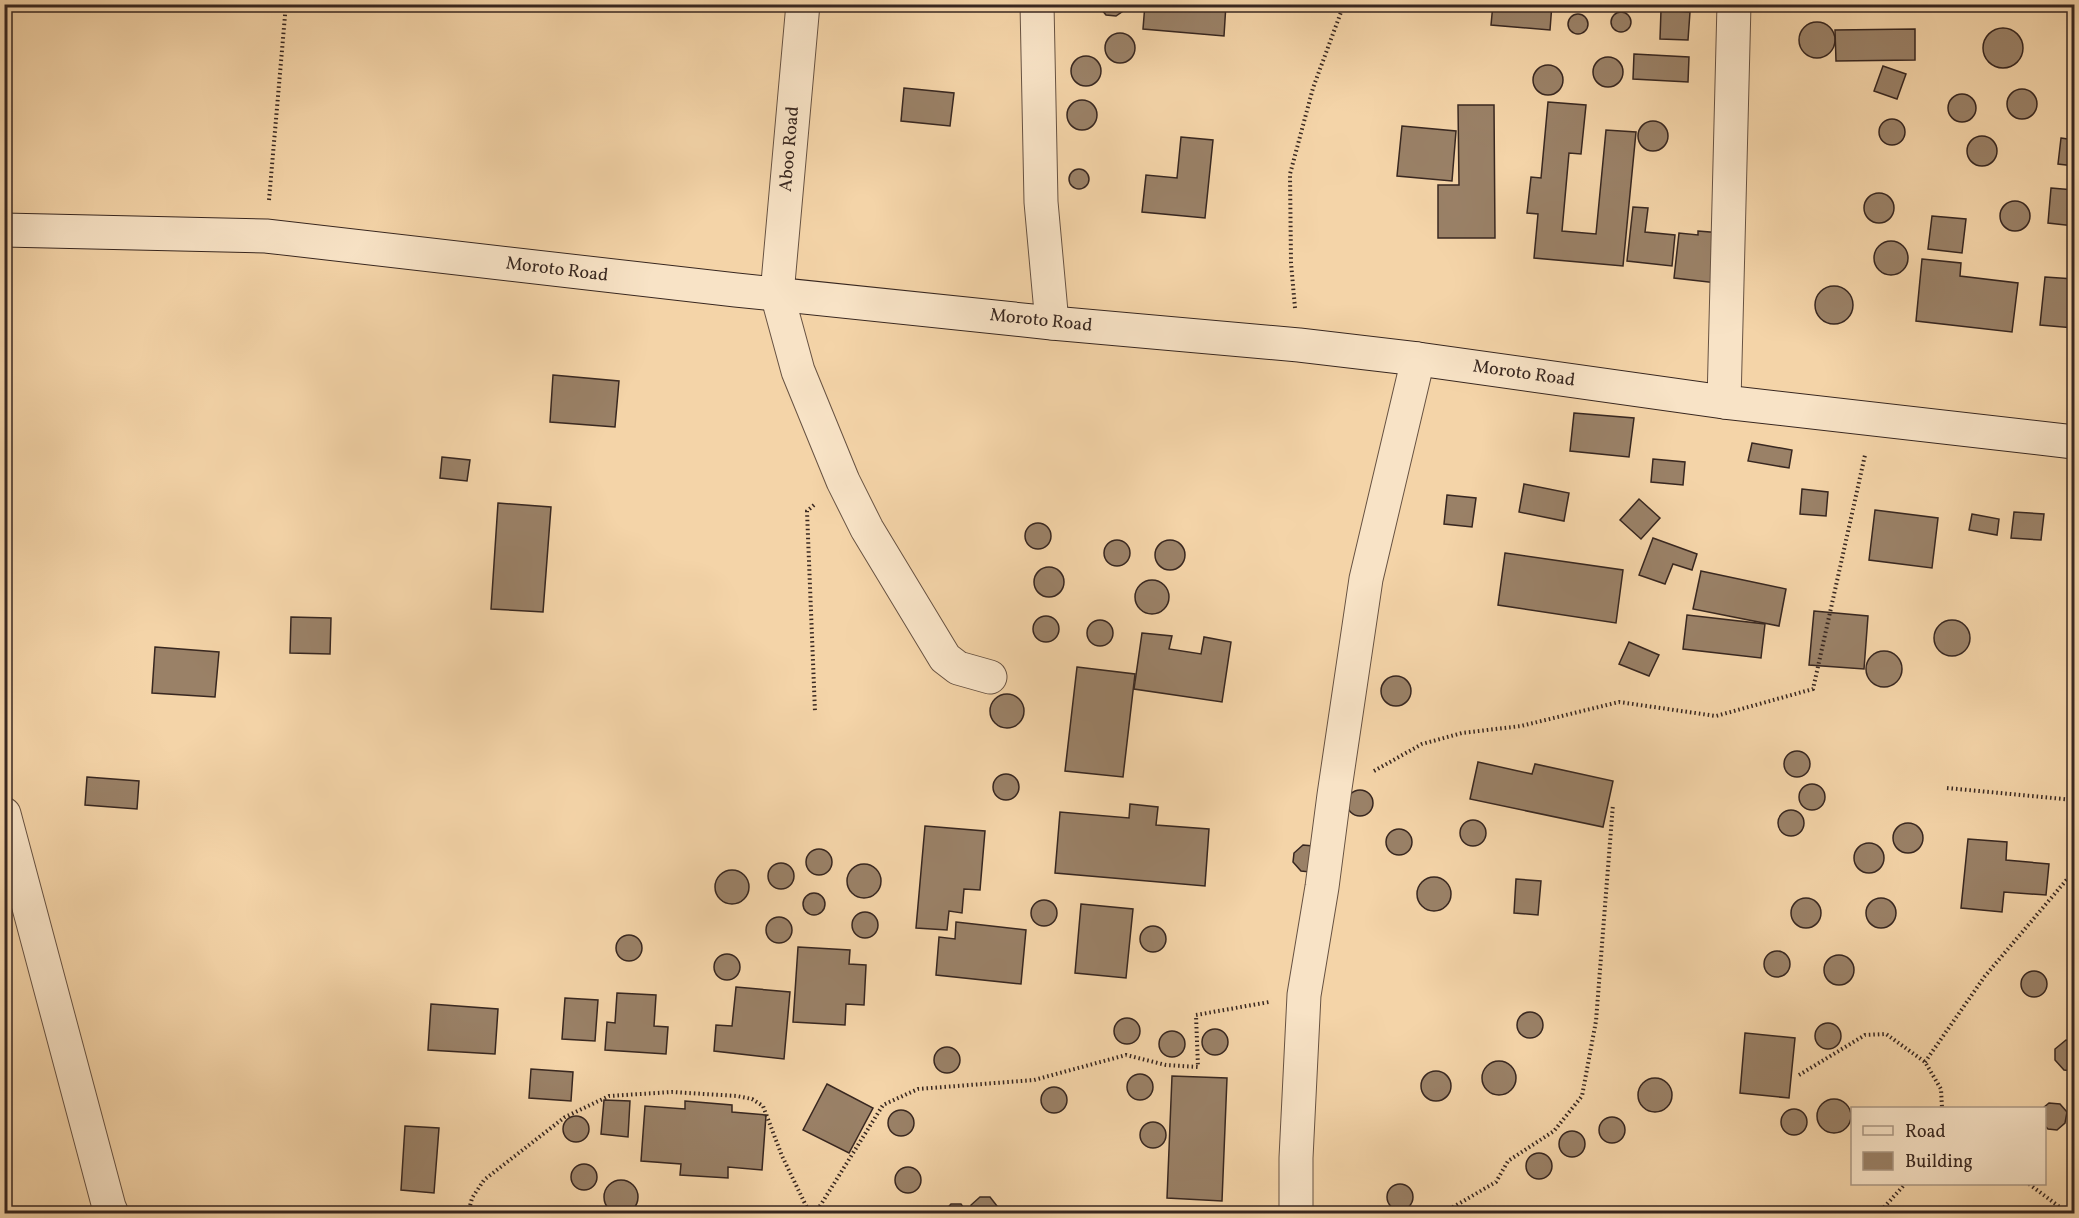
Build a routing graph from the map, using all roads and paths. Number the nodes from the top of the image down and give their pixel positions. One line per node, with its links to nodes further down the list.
1 (286, 4): 7 (path)
2 (803, 4): 8 (street, Aboo Road)
3 (1037, 4): 9 (street)
4 (1344, 4): 10 (path)
5 (1734, 4): 12 (street)
6 (4, 230): 7 (street, Moroto Road)
7 (266, 236): 8 (street, Moroto Road)
8 (777, 294): 9 (street, Moroto Road); 15 (street)
9 (1052, 323): 10 (street, Moroto Road)
10 (1299, 345): 11 (street, Moroto Road)
11 (1418, 359): 12 (street, Moroto Road); 19 (street)
12 (1724, 402): 13 (street, Moroto Road)
13 (1873, 419): 14 (street, Moroto Road); 19 (path)
14 (2074, 442)
15 (843, 481): 16 (street); 17 (path)
16 (990, 677)
17 (815, 712)
18 (1947, 788): 20 (path)
19 (1334, 795): 24 (street)
20 (2074, 800)
21 (1613, 804): 35 (path)
22 (4, 814): 30 (street)
23 (2074, 871): 25 (path)
24 (1304, 995): 33 (path); 34 (street)
25 (1925, 1062): 26 (path); 27 (path)
26 (1799, 1075)
27 (1942, 1107)
28 (1904, 1185): 36 (path)
29 (2030, 1185): 37 (path)
30 (110, 1211)
31 (468, 1214): 32 (path)
32 (810, 1214)
33 (815, 1214)
34 (1296, 1214)
35 (1441, 1214)
36 (1878, 1214)
37 (2069, 1214)

